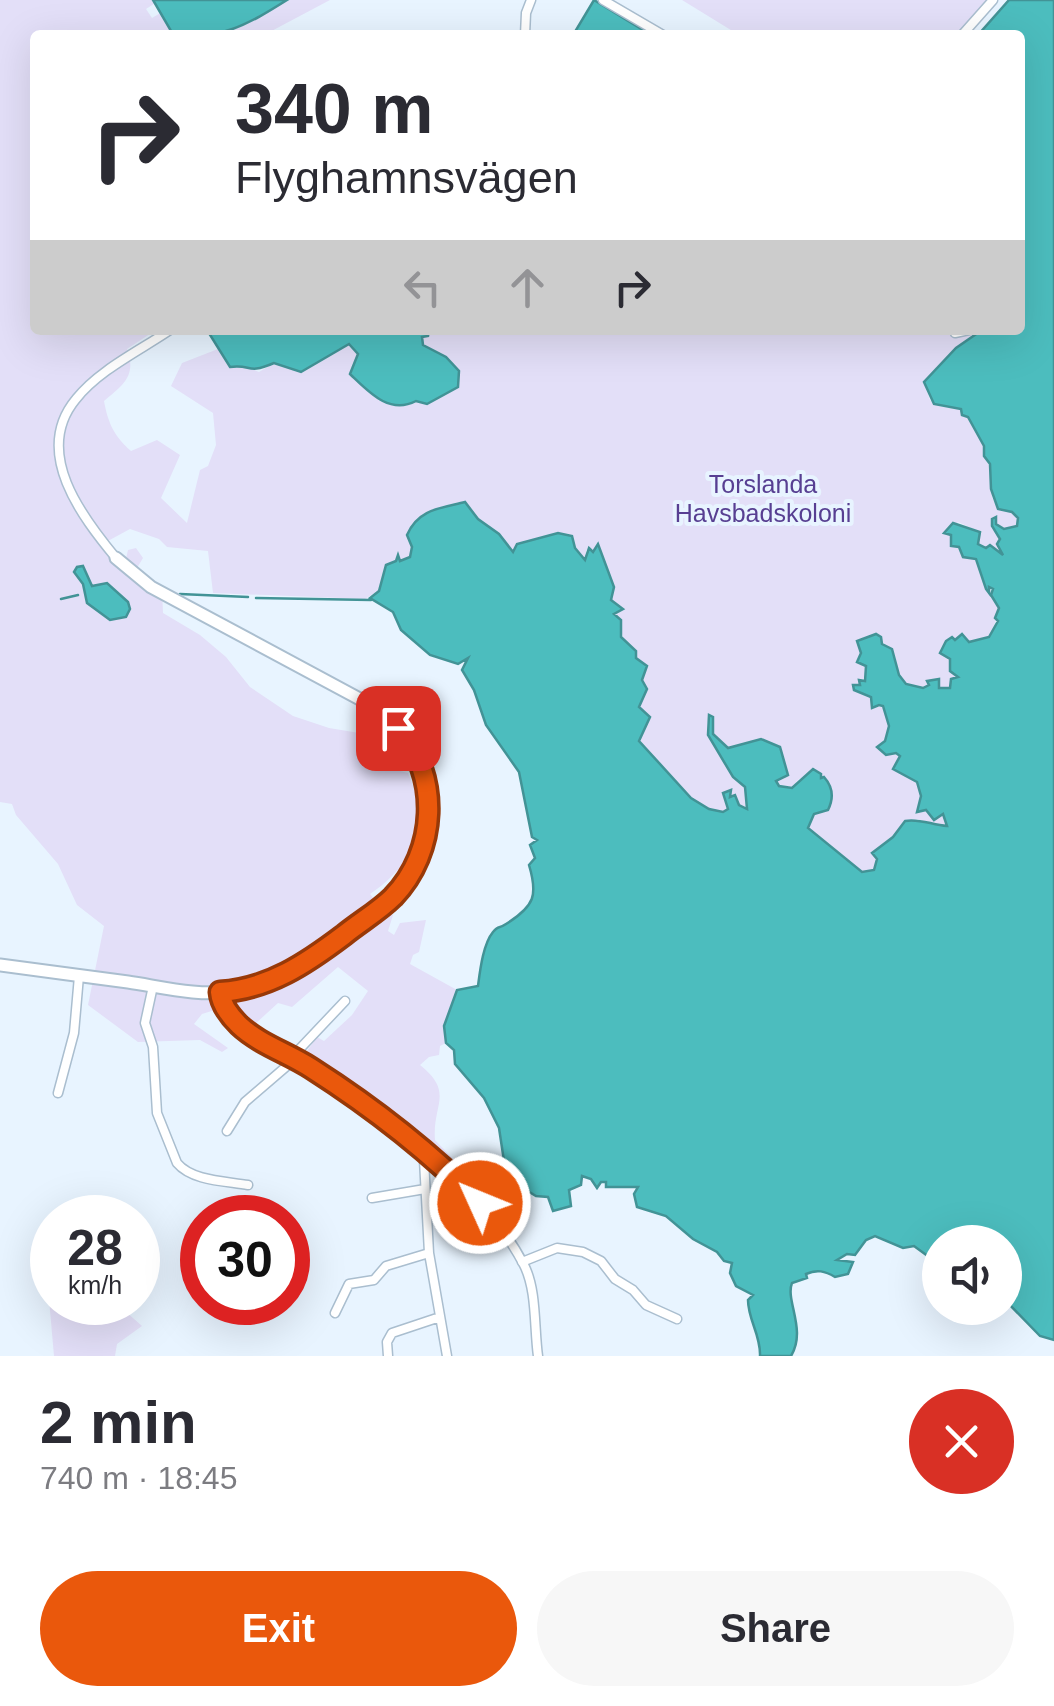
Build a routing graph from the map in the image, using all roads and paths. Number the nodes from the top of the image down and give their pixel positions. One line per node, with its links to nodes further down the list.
1 (531, 0): 4 (street)
2 (603, 0): 5 (street)
3 (994, 0): 6 (street)
4 (525, 30)
5 (654, 30)
6 (967, 30)
7 (163, 335): 8 (street)
8 (116, 558): 12 (street)
9 (0, 965): 10 (street)
10 (79, 976): 11 (street); 15 (street)
11 (153, 986): 12 (street); 18 (street)
12 (220, 992): 14 (street)
13 (345, 1002): 14 (street)
14 (294, 1058): 16 (street); 17 (street)
15 (58, 1093)
16 (227, 1131)
17 (428, 1154): 19 (street); 22 (street)
18 (248, 1184)
19 (425, 1189): 20 (street); 21 (street)
20 (372, 1198)
21 (429, 1253): 23 (street); 24 (street)
22 (522, 1262): 25 (street); 28 (street)
23 (335, 1312)
24 (440, 1317): 26 (street); 27 (street)
25 (677, 1319)
26 (388, 1356)
27 (447, 1356)
28 (538, 1356)

